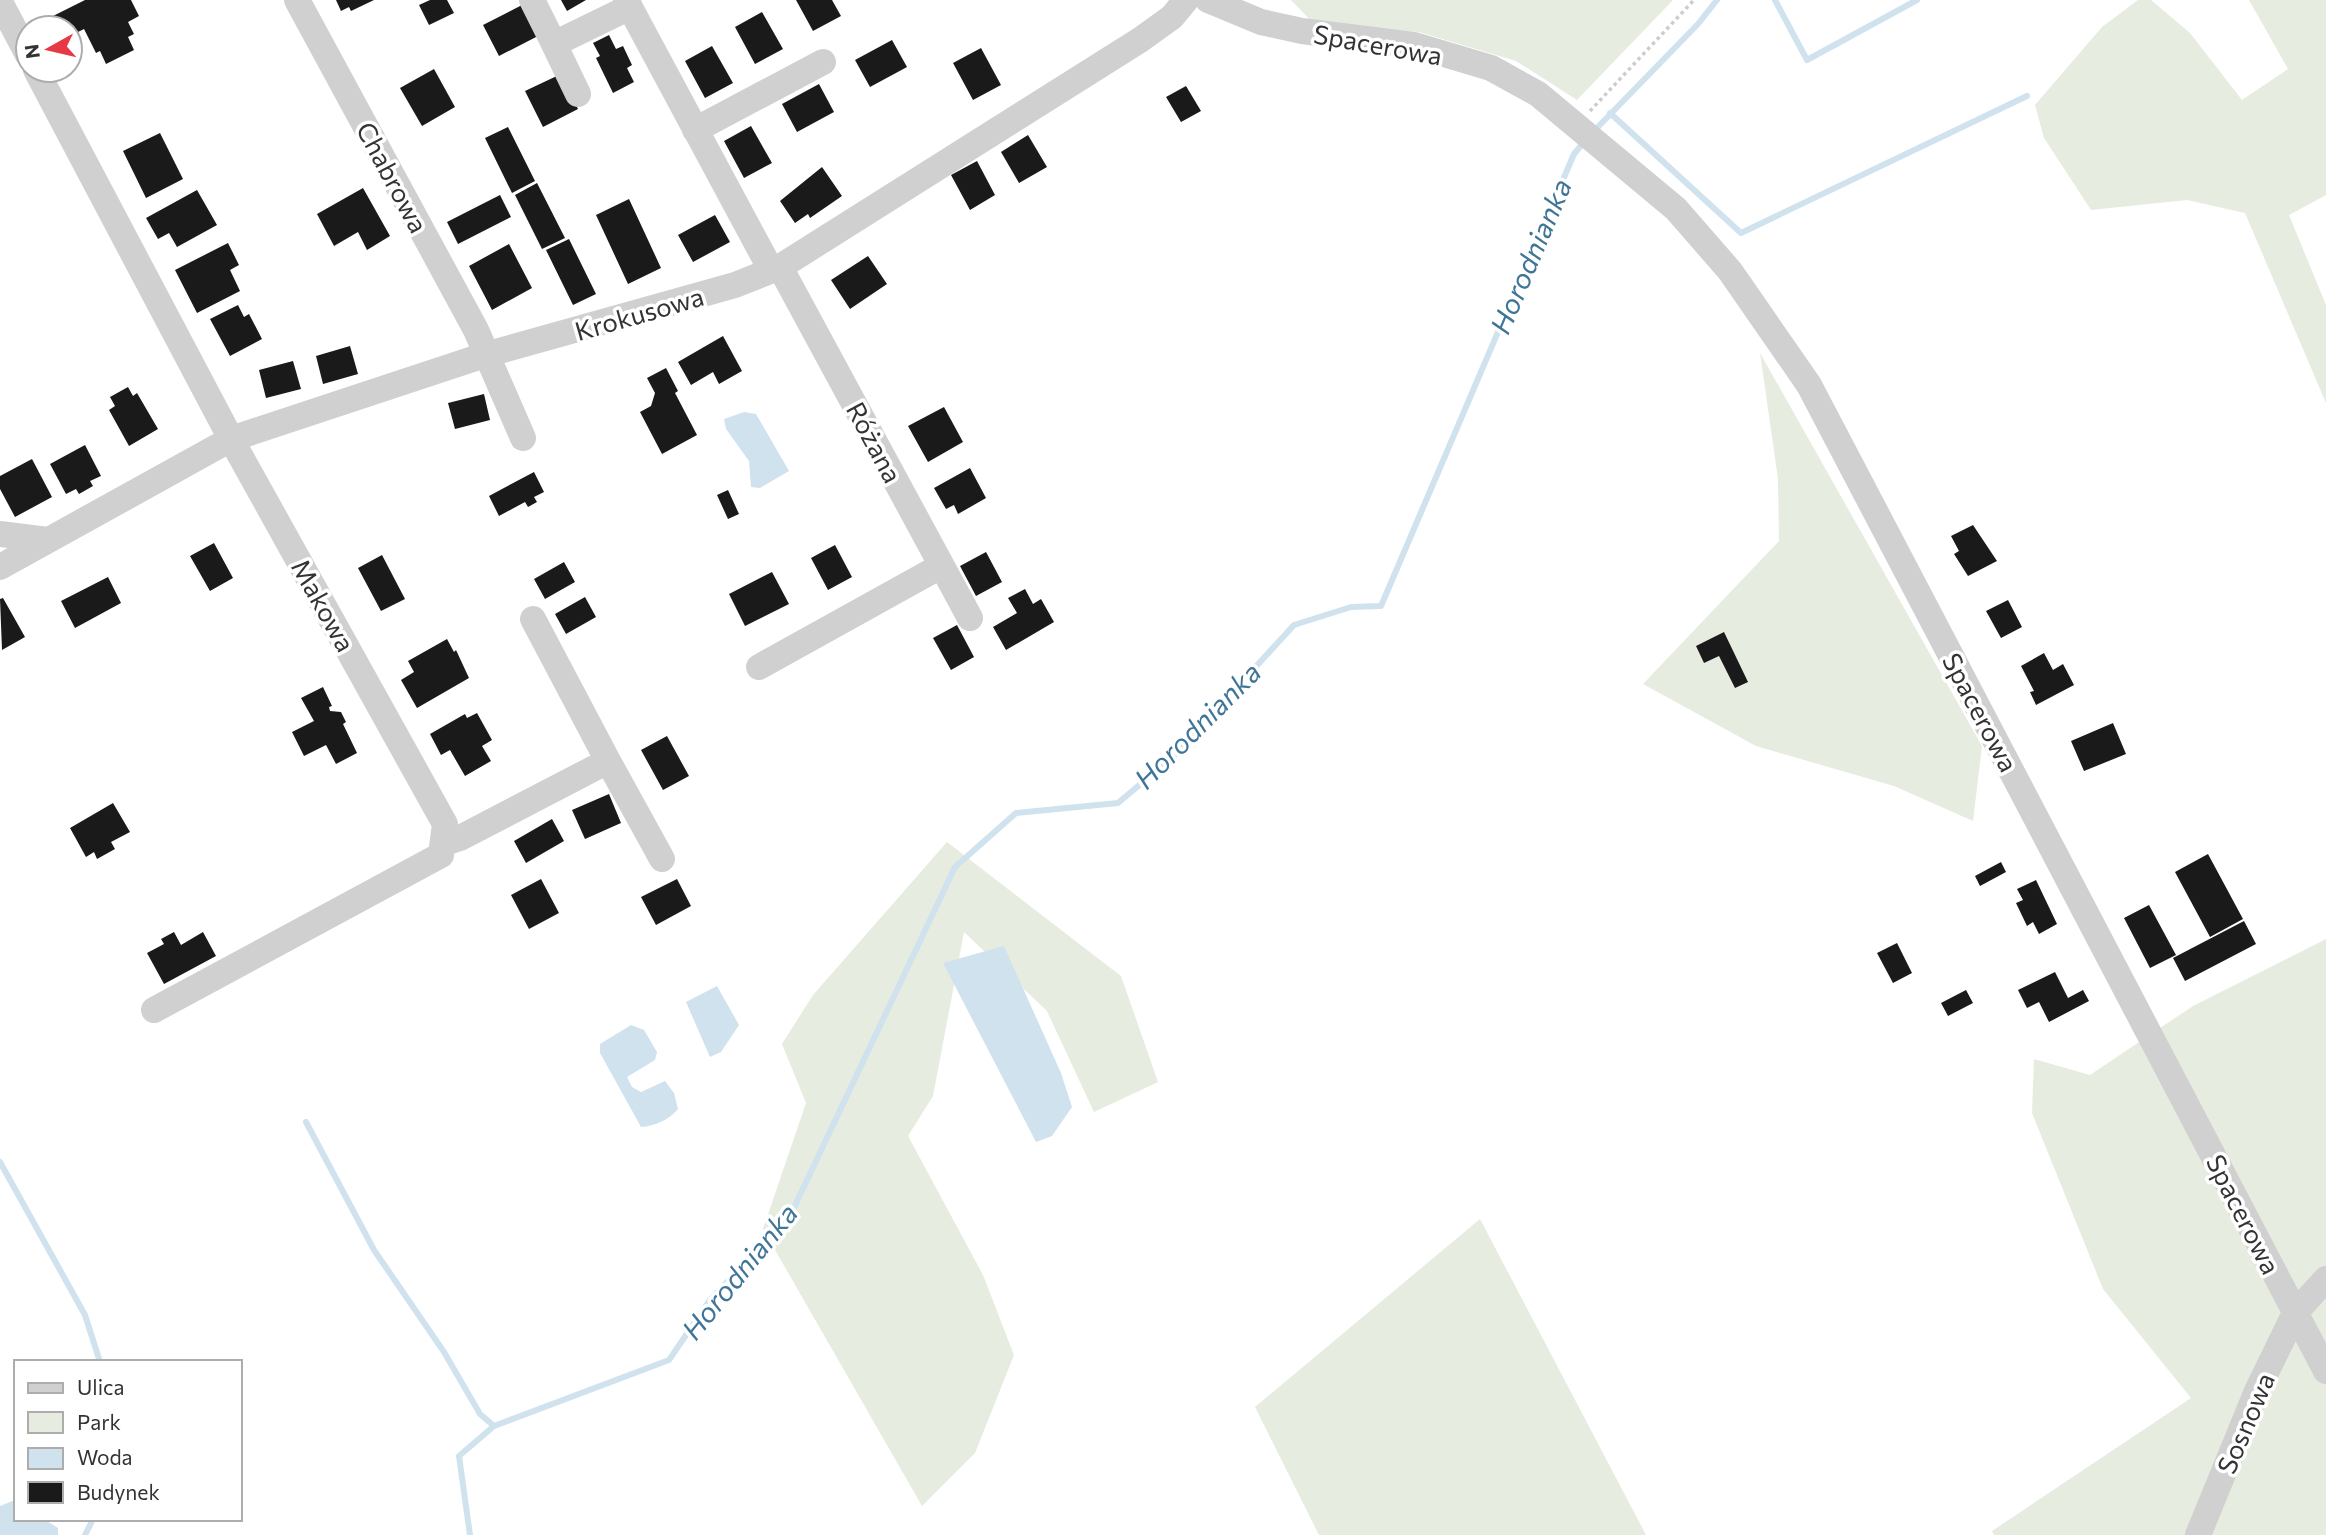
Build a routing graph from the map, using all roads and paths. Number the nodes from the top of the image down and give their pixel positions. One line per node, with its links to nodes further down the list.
1 (298, 0): 16 (street, Chabrowa)
2 (532, 0): 9 (street)
3 (1186, 0): 15 (street, Krokusowa)
4 (1208, 0): 13 (street, Spacerowa)
5 (1693, 0): 13 (path)
6 (0, 2): 8 (street)
7 (628, 3): 9 (street); 14 (street, Różana)
8 (14, 28)
9 (554, 44): 12 (street)
10 (822, 62): 14 (street)
11 (43, 84): 18 (street, Makowa)
12 (578, 94)
13 (1577, 125): 31 (street, Spacerowa)
14 (695, 131): 15 (street, Różana)
15 (776, 269): 16 (street, Krokusowa); 21 (street, Różana)
16 (485, 355): 17 (street, Chabrowa); 18 (street, Krokusowa)
17 (523, 438)
18 (231, 439): 20 (street, Krokusowa); 27 (street, Makowa)
19 (0, 534): 20 (street)
20 (48, 540): 22 (street, Krokusowa)
21 (941, 566): 23 (street, Różana); 25 (street)
22 (0, 567)
23 (970, 618)
24 (533, 619): 26 (street)
25 (760, 667)
26 (608, 761): 27 (street); 28 (street)
27 (445, 843): 29 (street)
28 (662, 859)
29 (154, 1010)
30 (2326, 1279): 31 (street, Sosnowa)
31 (2295, 1313): 32 (street, Spacerowa); 33 (street, Sosnowa)
32 (2326, 1371)
33 (2198, 1535)

